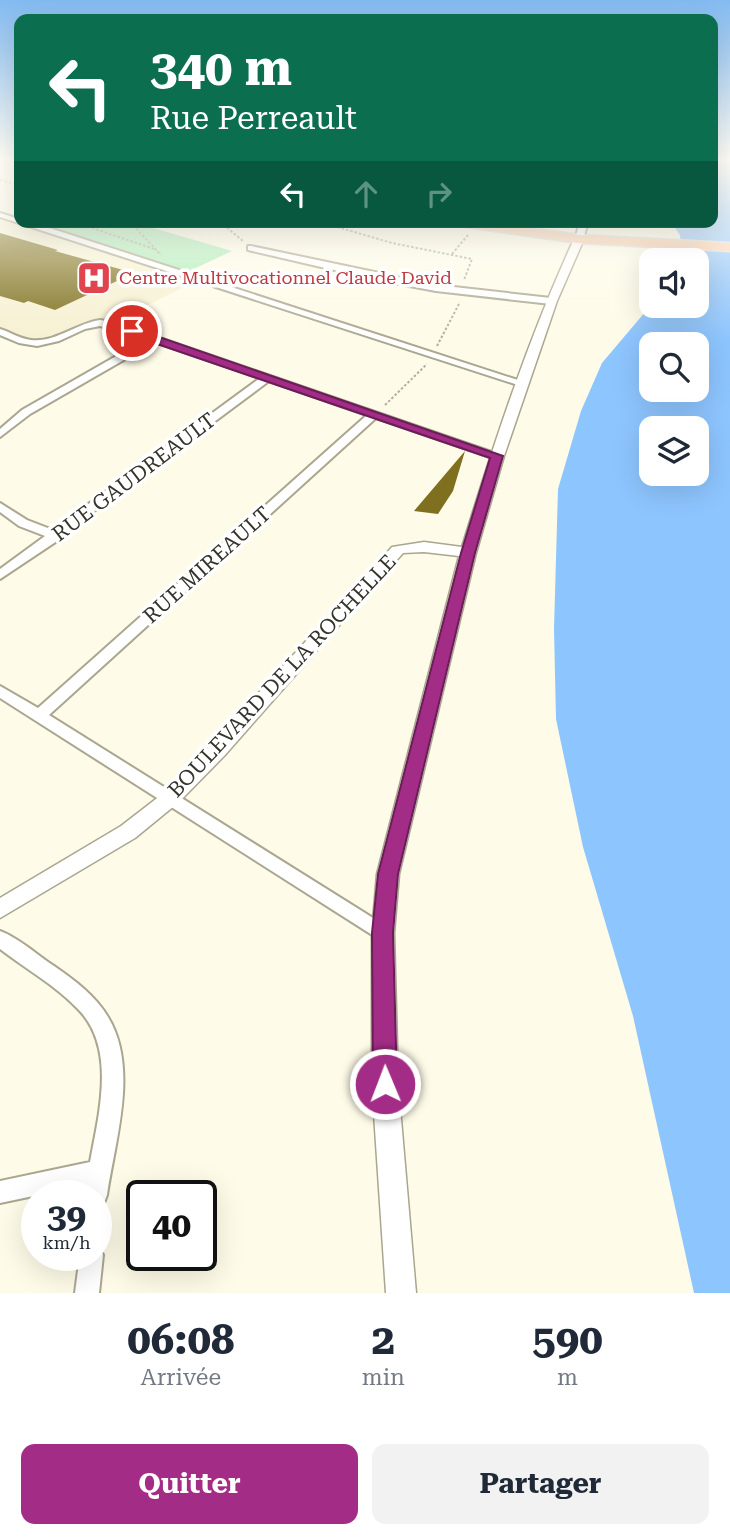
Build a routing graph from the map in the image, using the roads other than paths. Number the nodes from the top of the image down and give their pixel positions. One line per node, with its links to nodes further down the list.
1 (39, 228): 11 (street)
2 (506, 228): 4 (main road)
3 (582, 228): 4 (street)
4 (579, 239): 5 (main road); 7 (street)
5 (730, 247)
6 (251, 248): 7 (street)
7 (551, 300): 11 (street)
8 (0, 332): 9 (street)
9 (154, 339): 10 (street); 13 (street)
10 (267, 378): 12 (street); 16 (street, RUE GAUDREAULT)
11 (522, 383): 14 (street)
12 (374, 415): 14 (street); 20 (street, RUE MIREAULT)
13 (0, 434)
14 (497, 456): 17 (street)
15 (0, 506): 16 (street)
16 (56, 536): 18 (street, RUE GAUDREAULT)
17 (468, 553): 21 (street, BOULEVARD DE LA ROCHELLE); 23 (street)
18 (0, 575)
19 (0, 691): 20 (street)
20 (40, 715): 21 (street)
21 (172, 797): 22 (street, BOULEVARD DE LA ROCHELLE); 23 (street)
22 (0, 909)
23 (383, 933): 30 (street)
24 (0, 939): 25 (street)
25 (99, 1171): 26 (street); 27 (street)
26 (98, 1180)
27 (0, 1192)
28 (89, 1271): 29 (street)
29 (87, 1293)
30 (401, 1293)

